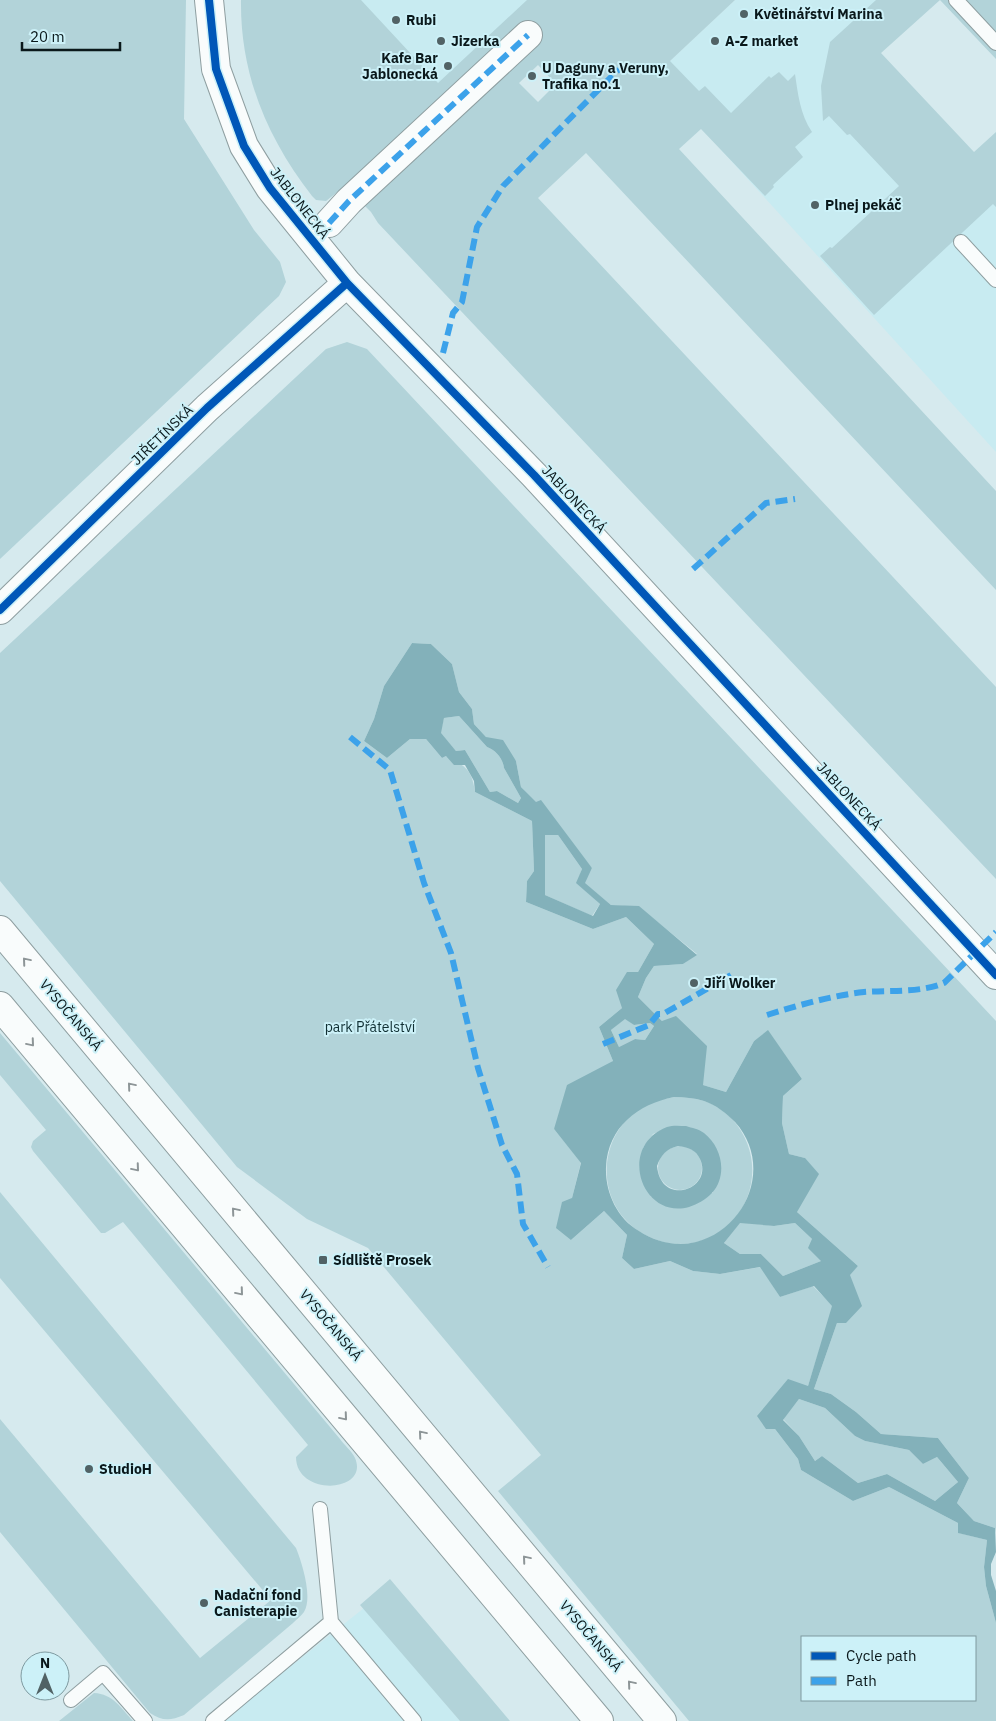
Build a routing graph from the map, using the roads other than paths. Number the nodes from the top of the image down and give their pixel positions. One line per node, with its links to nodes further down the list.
1 (209, 0): 8 (street, JABLONECKÁ)
2 (956, 0): 4 (lane)
3 (528, 35): 5 (street)
4 (996, 43)
5 (329, 222)
6 (961, 242): 7 (lane)
7 (996, 280)
8 (347, 283): 9 (street, JIŘETÍNSKÁ); 11 (street, JABLONECKÁ)
9 (0, 610)
10 (0, 930): 20 (street, VYSOČANSKÁ, one-way to 10)
11 (996, 975)
12 (0, 1006): 19 (street, one-way to 19)
13 (320, 1509): 14 (lane)
14 (331, 1622): 17 (lane); 18 (lane)
15 (71, 1700): 16 (lane)
16 (145, 1721)
17 (213, 1721)
18 (414, 1721)
19 (598, 1721)
20 (662, 1721)

